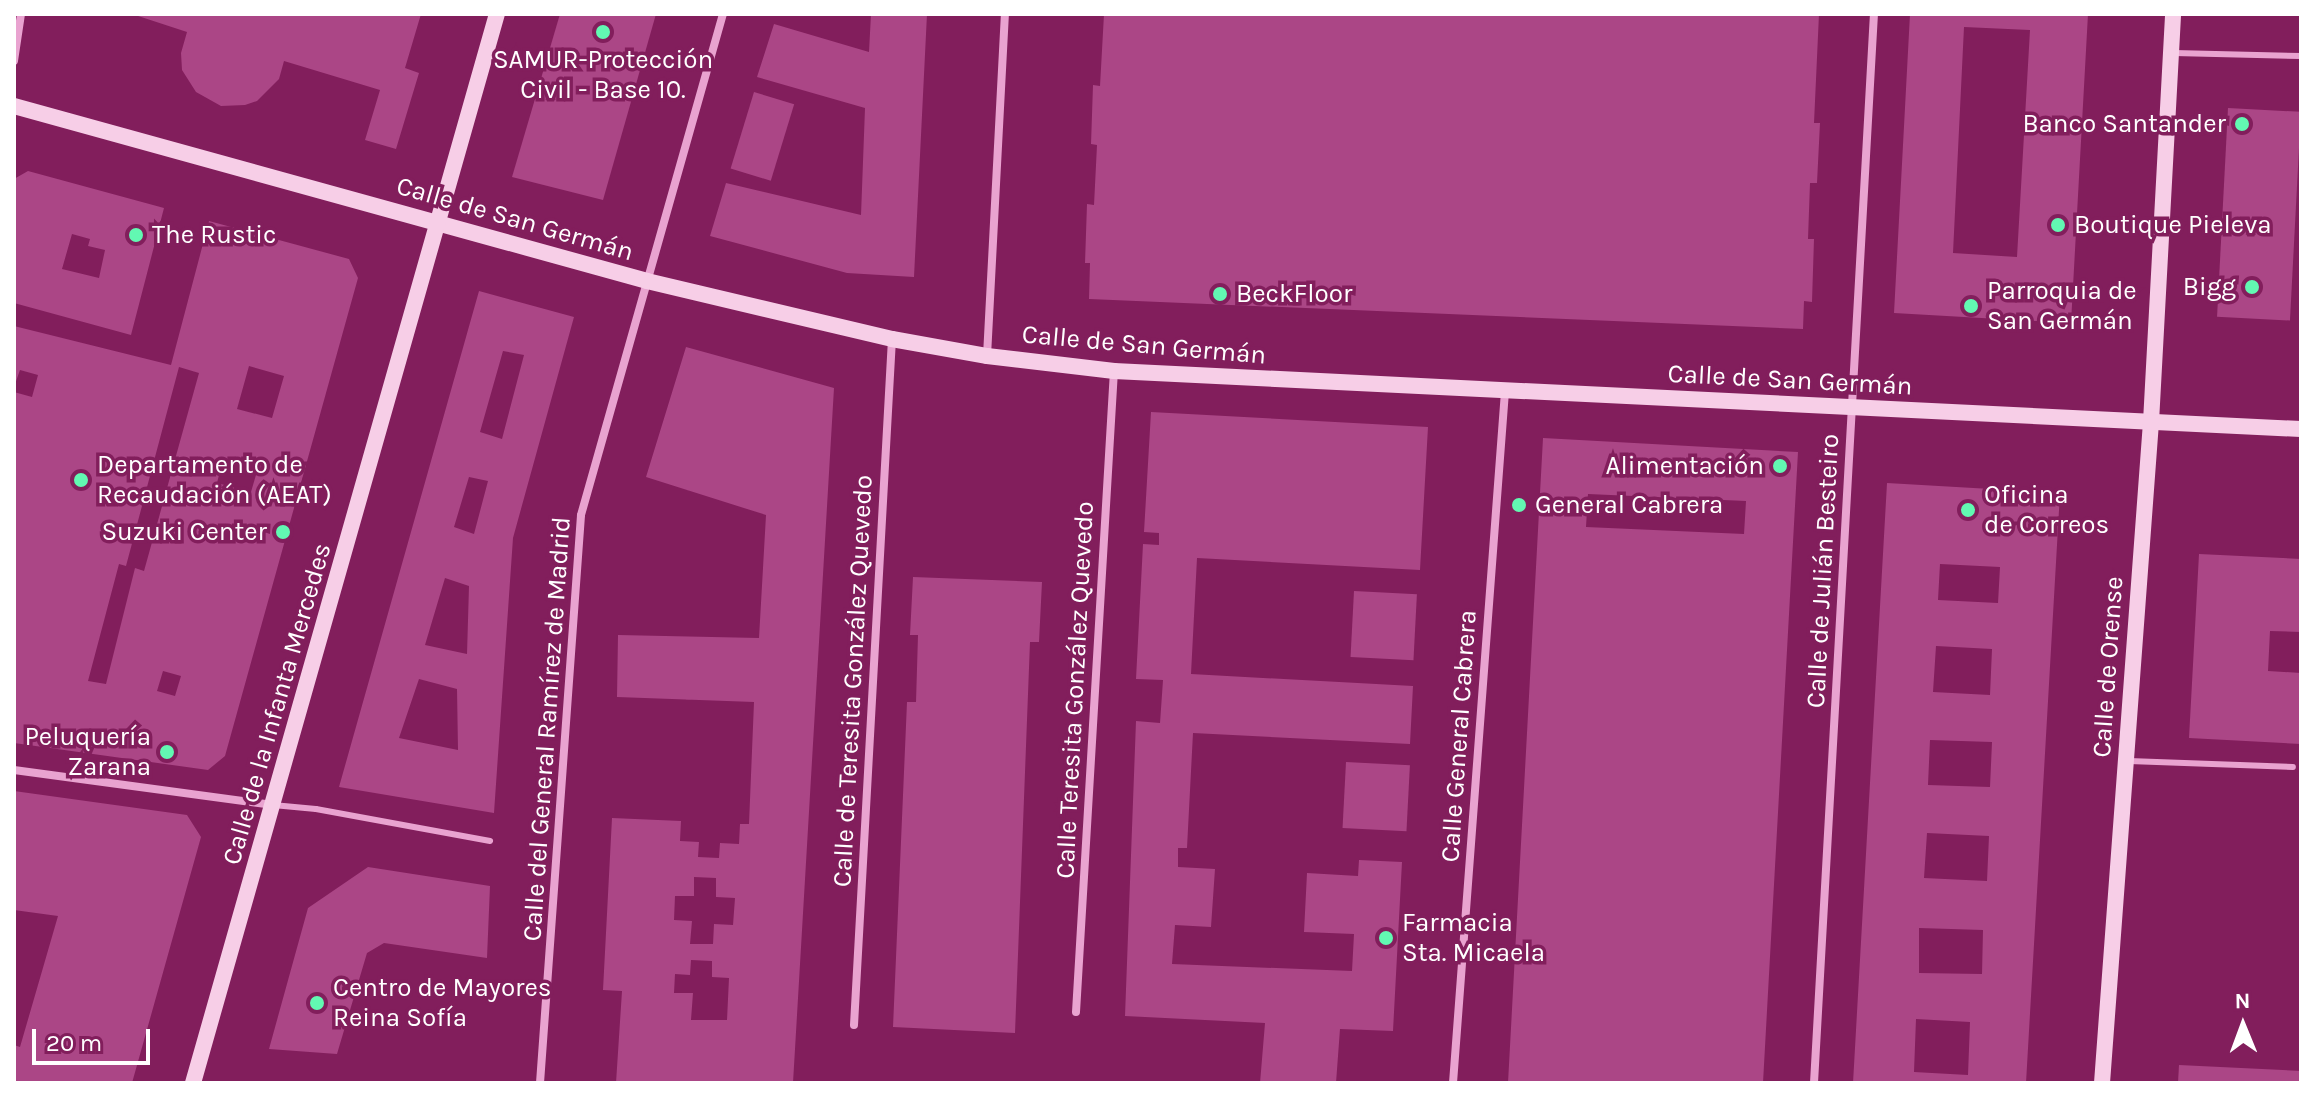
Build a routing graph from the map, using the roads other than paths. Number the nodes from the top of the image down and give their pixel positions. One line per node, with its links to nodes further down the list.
1 (21, 14): 9 (street)
2 (497, 14): 11 (street, Calle de la Infanta Mercedes)
3 (723, 14): 12 (street, Calle del General Ramírez de Madrid)
4 (1005, 14): 14 (street)
5 (1874, 14): 17 (street, Calle de Julián Besteiro)
6 (2173, 14): 7 (street, Calle de Orense)
7 (2171, 53): 8 (lane); 18 (street, Calle de Orense)
8 (2301, 56)
9 (14, 61)
10 (14, 106): 11 (street, Calle de San Germán)
11 (437, 223): 12 (street, Calle de San Germán); 23 (street, Calle de la Infanta Mercedes)
12 (647, 281): 13 (street, Calle de San Germán); 28 (street, Calle del General Ramírez de Madrid)
13 (892, 339): 14 (street, Calle de San Germán); 26 (street, Calle de Teresita González Quevedo)
14 (987, 356): 15 (street, Calle de San Germán)
15 (1114, 371): 16 (street, Calle de San Germán); 25 (street, Calle Teresita González Quevedo)
16 (1505, 392): 17 (street, Calle de San Germán); 29 (street, Calle General Cabrera)
17 (1852, 407): 18 (street, Calle de San Germán); 30 (street, Calle de Julián Besteiro)
18 (2151, 422): 19 (street, Calle de San Germán); 20 (street, Calle de Orense)
19 (2301, 429)
20 (2125, 760): 21 (lane); 31 (street, Calle de Orense)
21 (2293, 767)
22 (14, 770): 23 (street)
23 (273, 805): 24 (lane); 27 (street, Calle de la Infanta Mercedes)
24 (490, 841)
25 (1076, 1012)
26 (854, 1025)
27 (193, 1083)
28 (540, 1083)
29 (1453, 1083)
30 (1814, 1083)
31 (2102, 1083)

